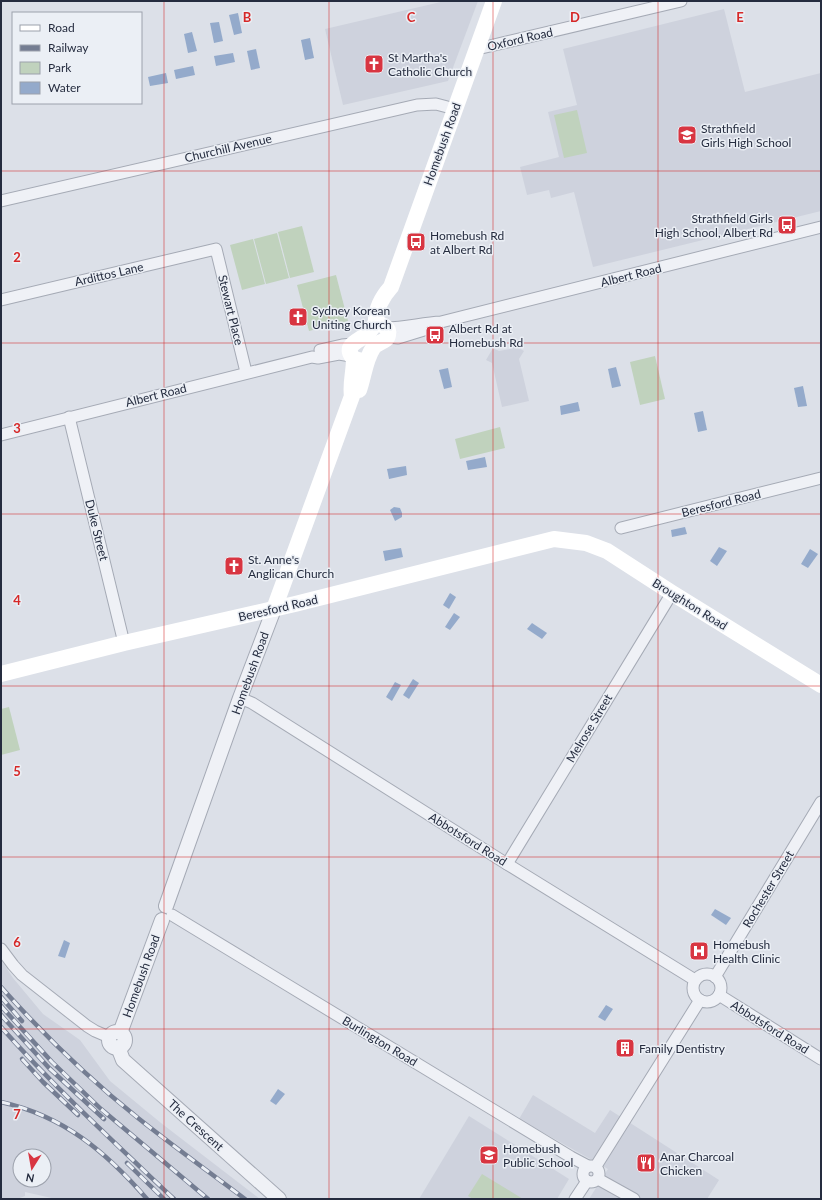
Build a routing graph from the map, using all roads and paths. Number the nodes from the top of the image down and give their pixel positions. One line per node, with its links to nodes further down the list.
1 (494, 1): 3 (main road, Homebush Road)
2 (680, 1): 3 (street, Oxford Road)
3 (477, 49): 4 (main road, Homebush Road)
4 (455, 109): 5 (street, Churchill Avenue); 9 (main road, Homebush Road)
5 (1, 201)
6 (821, 227): 9 (street, Albert Road)
7 (216, 248): 8 (street, Ardittos Lane); 11 (street, Stewart Place)
8 (1, 300)
9 (383, 328): 10 (main road)
10 (356, 354): 11 (street, Albert Road); 18 (main road, Homebush Road)
11 (246, 372): 12 (street, Albert Road)
12 (69, 417): 13 (street, Albert Road); 19 (street, Duke Street)
13 (1, 435)
14 (821, 478): 15 (street, Beresford Road)
15 (621, 528)
16 (554, 539): 17 (main road, Broughton Road); 18 (main road, Beresford Road)
17 (672, 593): 21 (main road, Broughton Road); 24 (street, Melrose Street)
18 (274, 609): 19 (main road, Beresford Road); 22 (street, Homebush Road)
19 (124, 643): 20 (main road, Beresford Road)
20 (1, 674)
21 (821, 685)
22 (240, 698): 24 (street, Abbotsford Road); 25 (street, Homebush Road)
23 (821, 802): 27 (street, Rochester Street)
24 (507, 864): 28 (street, Abbotsford Road)
25 (166, 914): 31 (street, Homebush Road); 33 (street, Burlington Road)
26 (1, 949): 31 (street)
27 (715, 977): 28 (street); 29 (street)
28 (695, 980): 30 (street)
29 (719, 995): 30 (street); 32 (street, Abbotsford Road)
30 (700, 1000): 33 (street)
31 (116, 1039): 36 (street, The Crescent)
32 (821, 1059)
33 (592, 1166): 34 (street); 35 (street)
34 (598, 1179): 35 (street); 38 (street)
35 (587, 1181): 37 (street)
36 (279, 1199)
37 (574, 1199)
38 (634, 1199)

